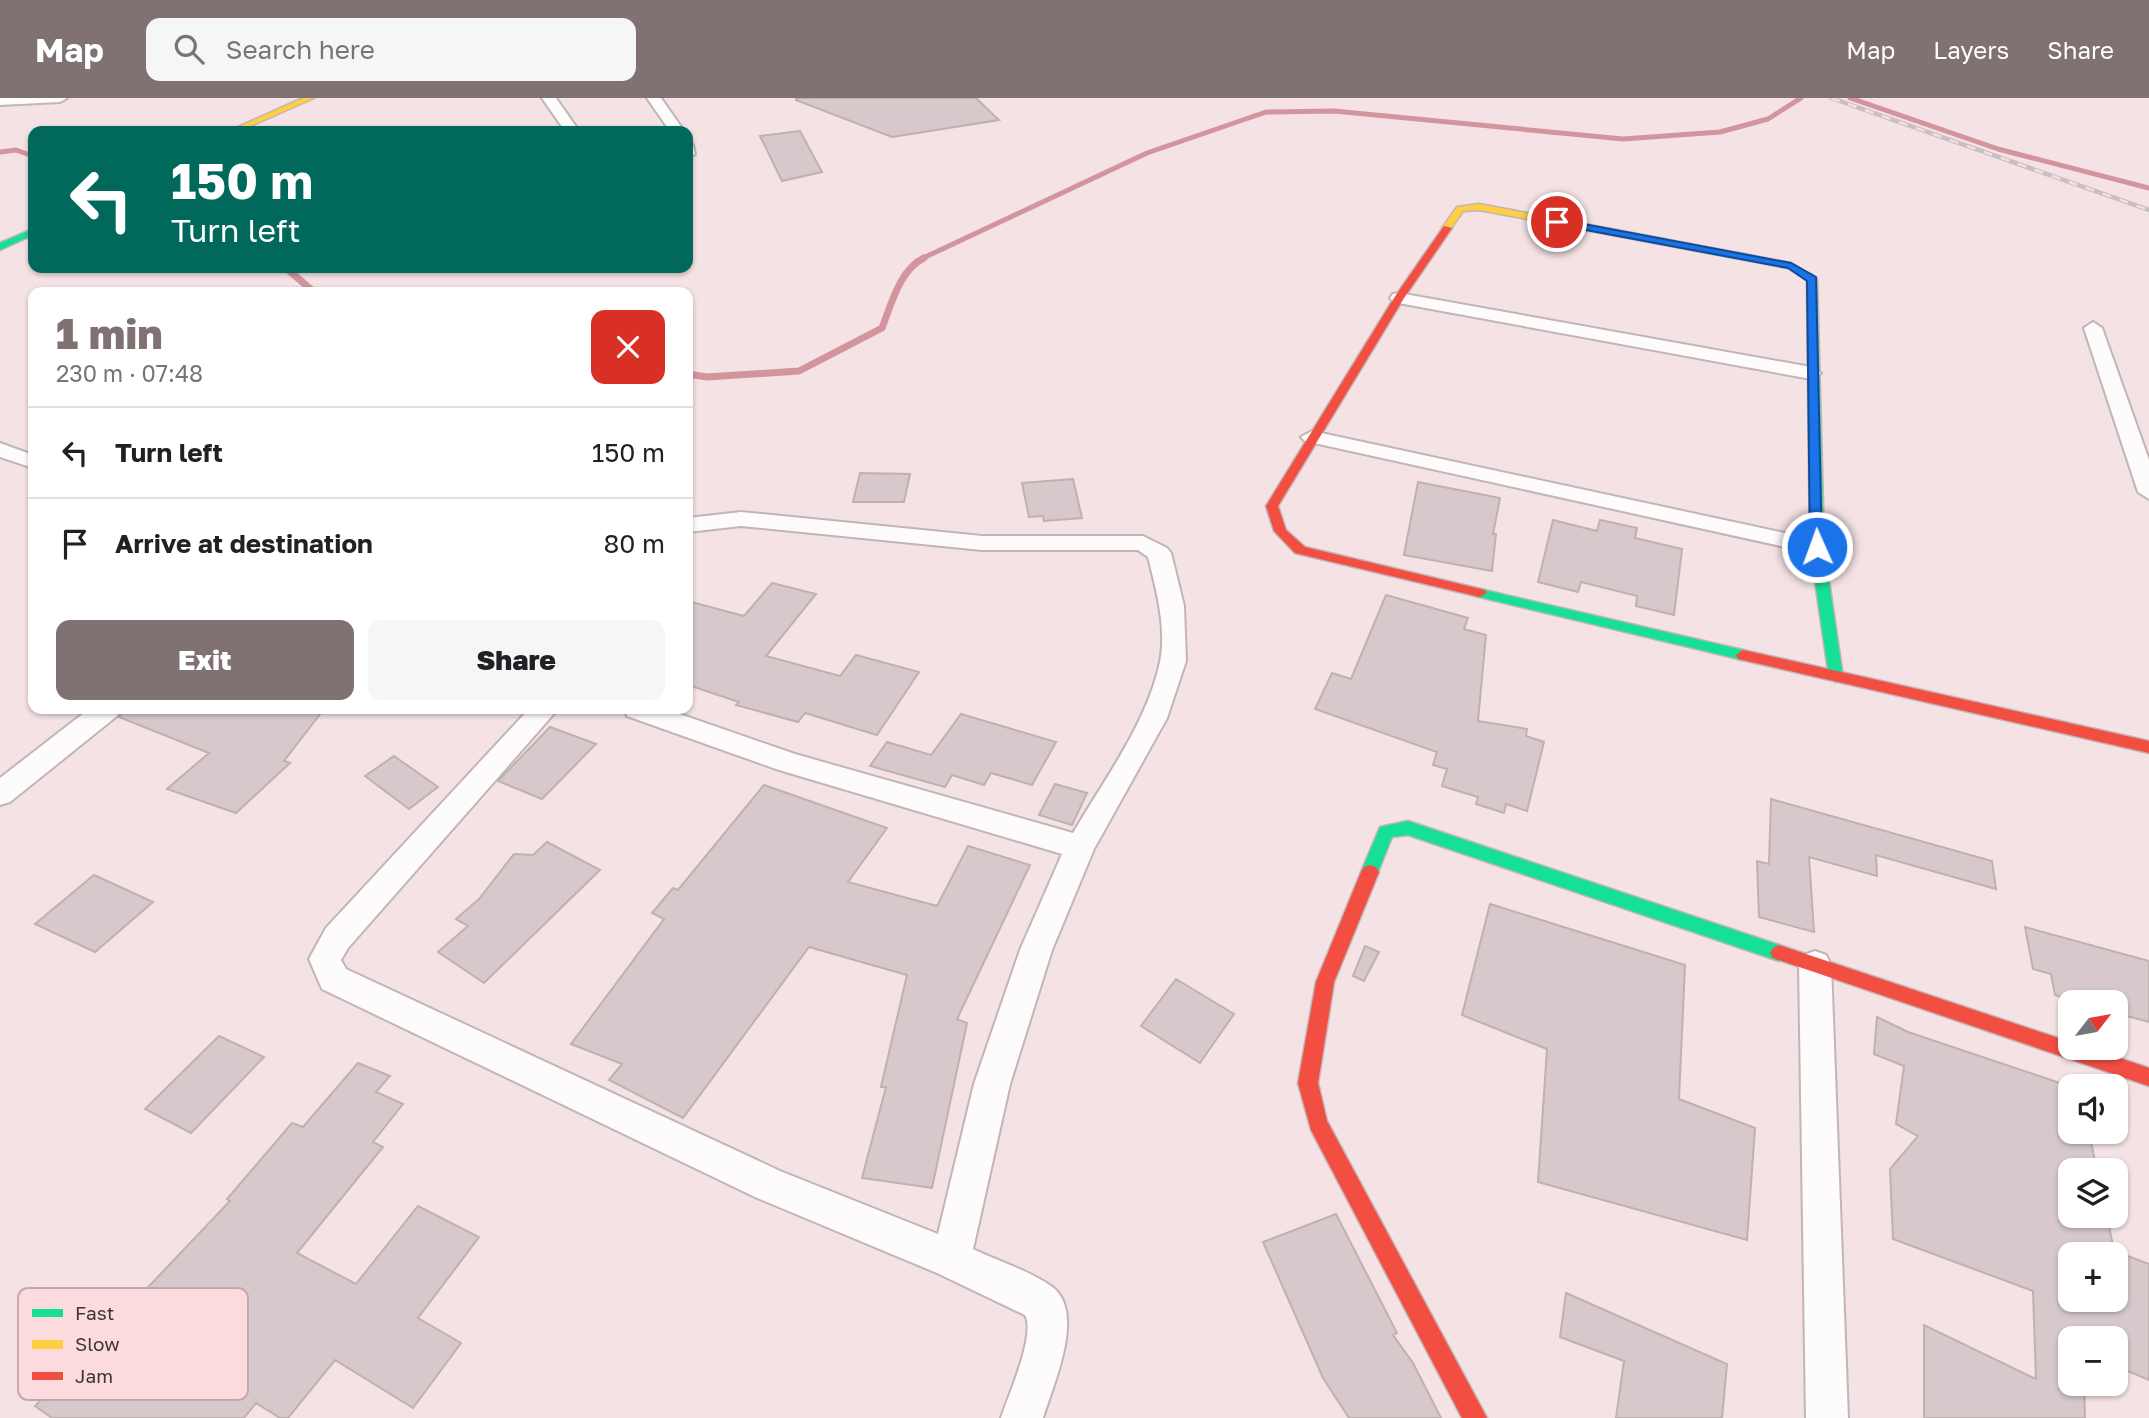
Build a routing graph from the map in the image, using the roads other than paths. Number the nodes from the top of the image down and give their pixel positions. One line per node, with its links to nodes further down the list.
1 (60, 98): 5 (street)
2 (310, 98): 7 (street)
3 (549, 98): 9 (street)
4 (654, 98): 10 (street)
5 (0, 101)
6 (330, 104): 8 (street)
7 (245, 126)
8 (278, 126)
9 (569, 126)
10 (674, 126)
11 (28, 217): 12 (street)
12 (0, 229)
13 (28, 234): 14 (street)
14 (0, 247)
15 (1399, 298): 17 (street); 17 (street); 18 (street)
16 (2093, 328): 21 (street)
17 (1811, 373): 23 (street)
18 (1312, 437): 23 (street); 24 (street)
19 (0, 449): 20 (street)
20 (28, 460)
21 (2149, 492)
22 (693, 524): 30 (street)
23 (1817, 547): 24 (street)
24 (1836, 677): 28 (street)
25 (101, 714): 29 (street)
26 (540, 714): 33 (street)
27 (651, 714): 30 (street)
28 (2149, 747)
29 (0, 794)
30 (1080, 847): 33 (street)
31 (1815, 965): 32 (street); 35 (street); 36 (street)
32 (2149, 1077)
33 (951, 1259): 34 (street)
34 (1022, 1418)
35 (1475, 1418)
36 (1827, 1418)

